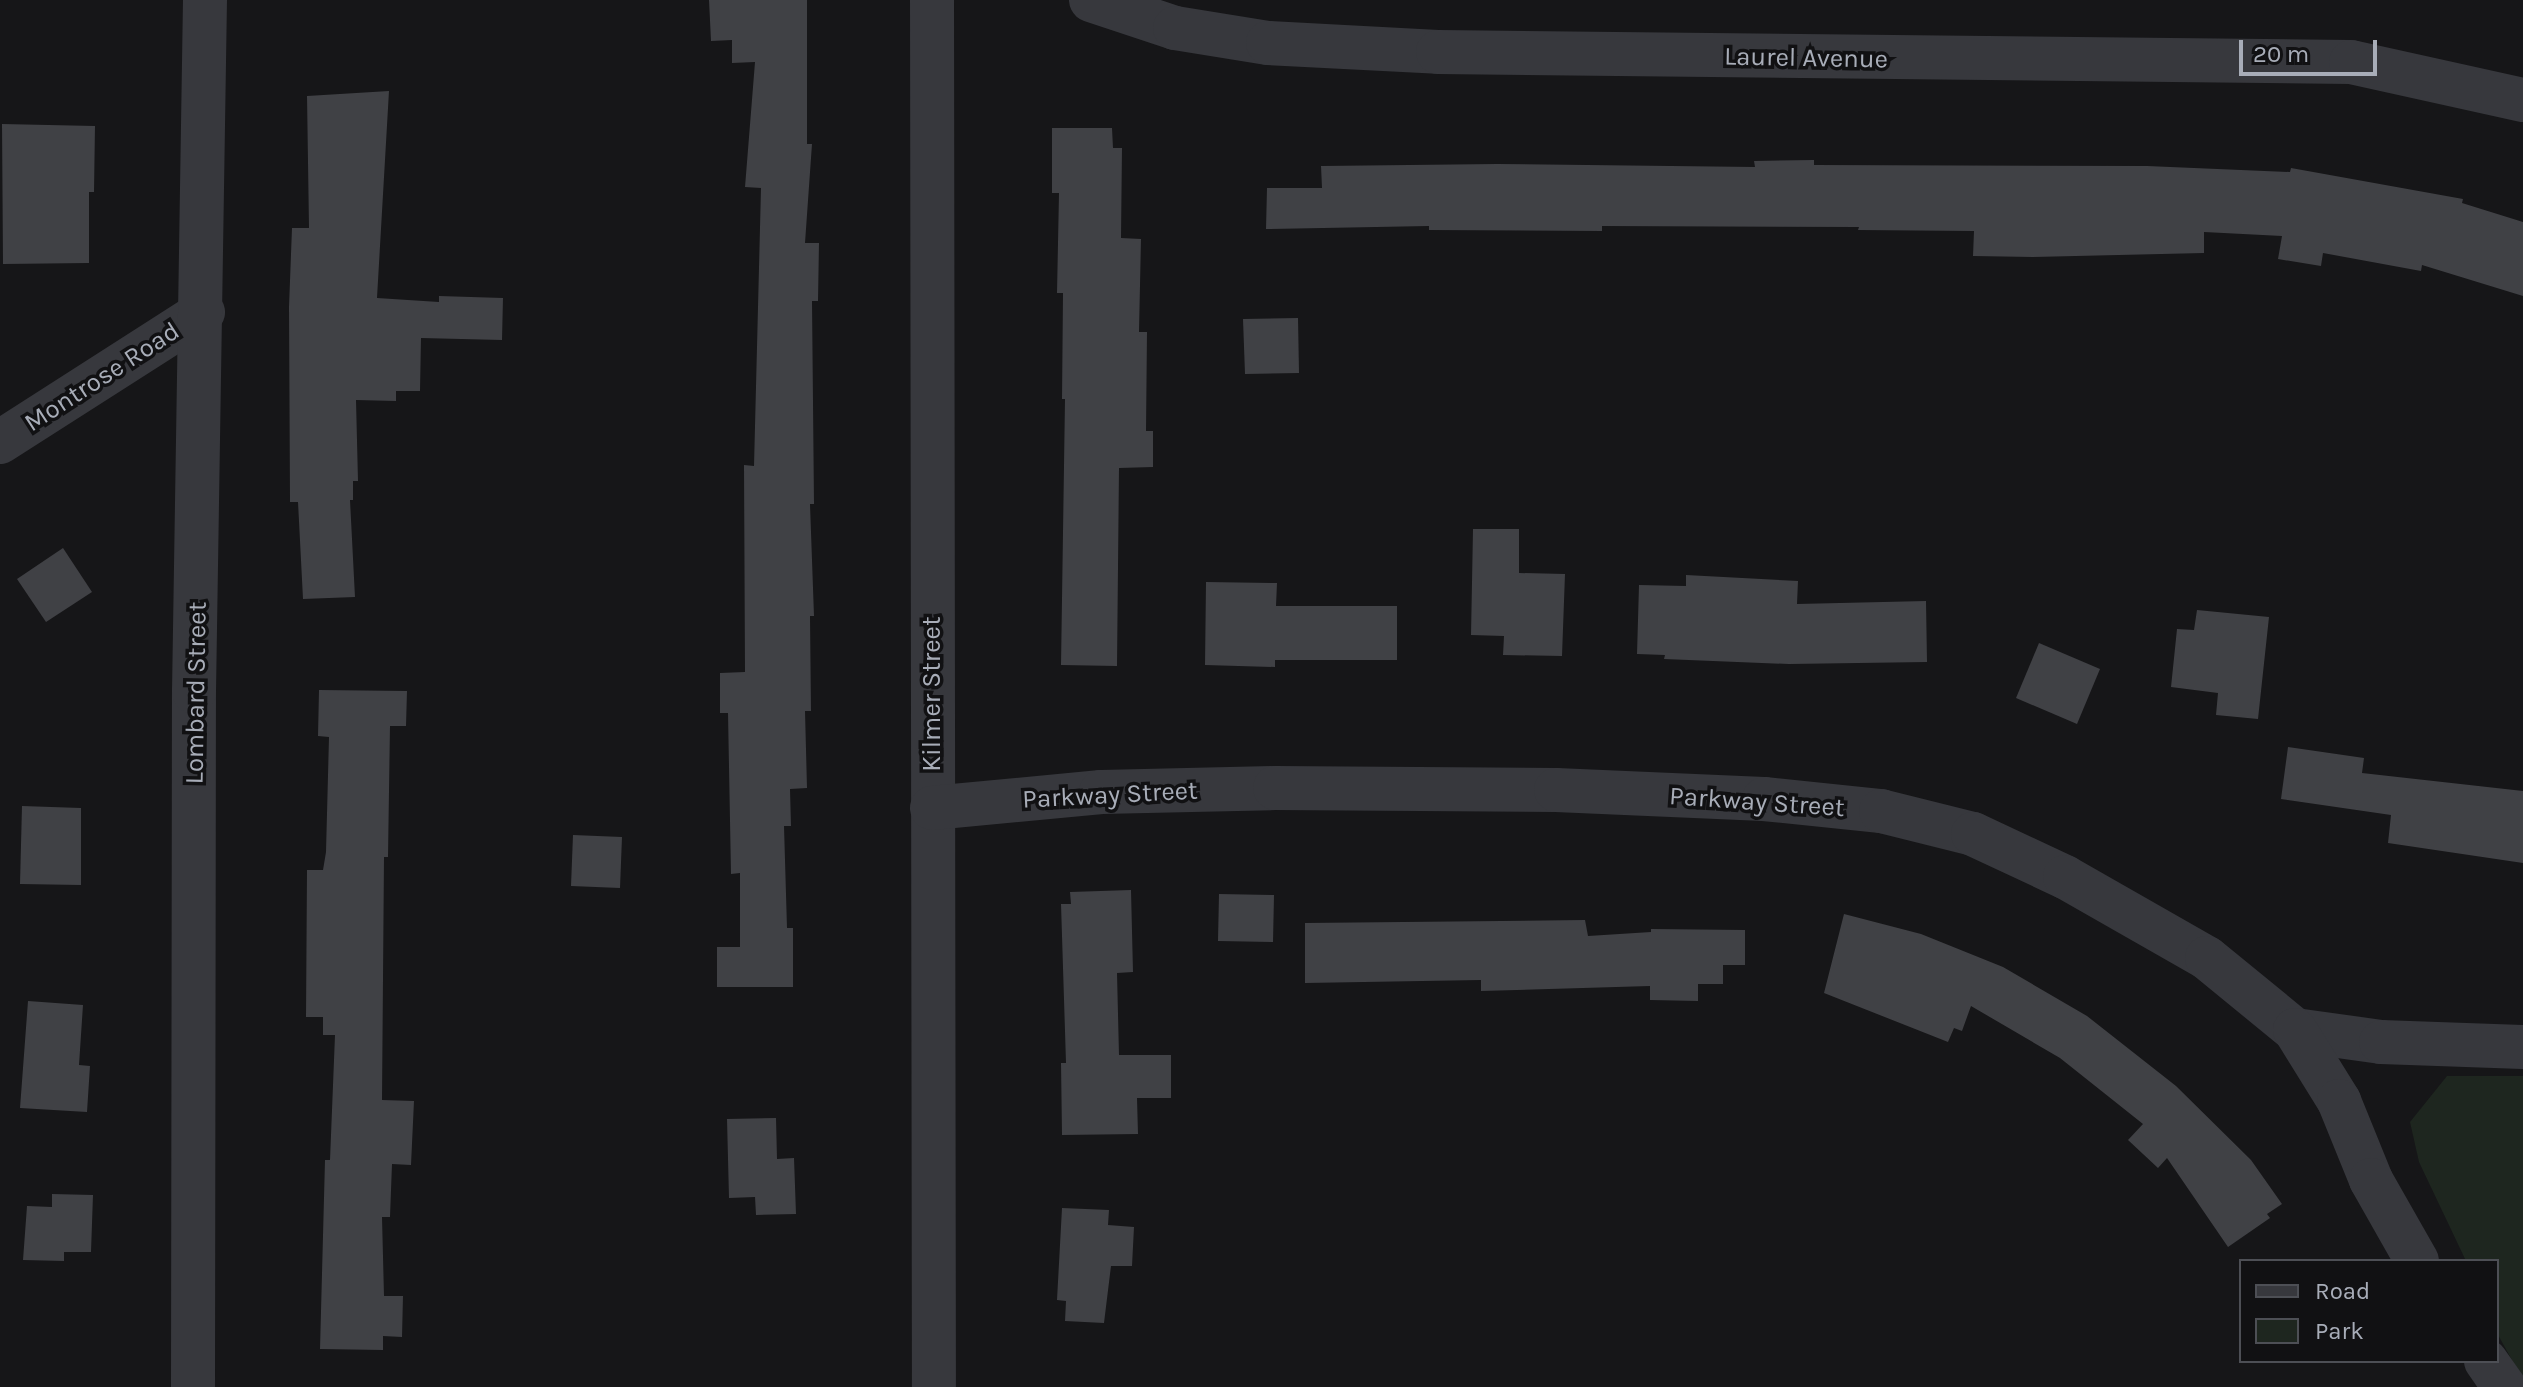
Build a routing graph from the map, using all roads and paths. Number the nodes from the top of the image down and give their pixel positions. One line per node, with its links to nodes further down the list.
1 (205, 0): 5 (street, Lombard Street)
2 (932, 0): 7 (street, Kilmer Street)
3 (1091, 0): 4 (street, Laurel Avenue)
4 (2523, 100)
5 (203, 312): 6 (street, Montrose Road); 12 (street, Lombard Street)
6 (0, 442)
7 (932, 808): 8 (street, Parkway Street); 13 (street, Kilmer Street)
8 (2295, 1030): 9 (street); 10 (street)
9 (2523, 1047)
10 (2416, 1259)
11 (2487, 1363): 14 (street)
12 (193, 1387)
13 (934, 1387)
14 (2504, 1387)

